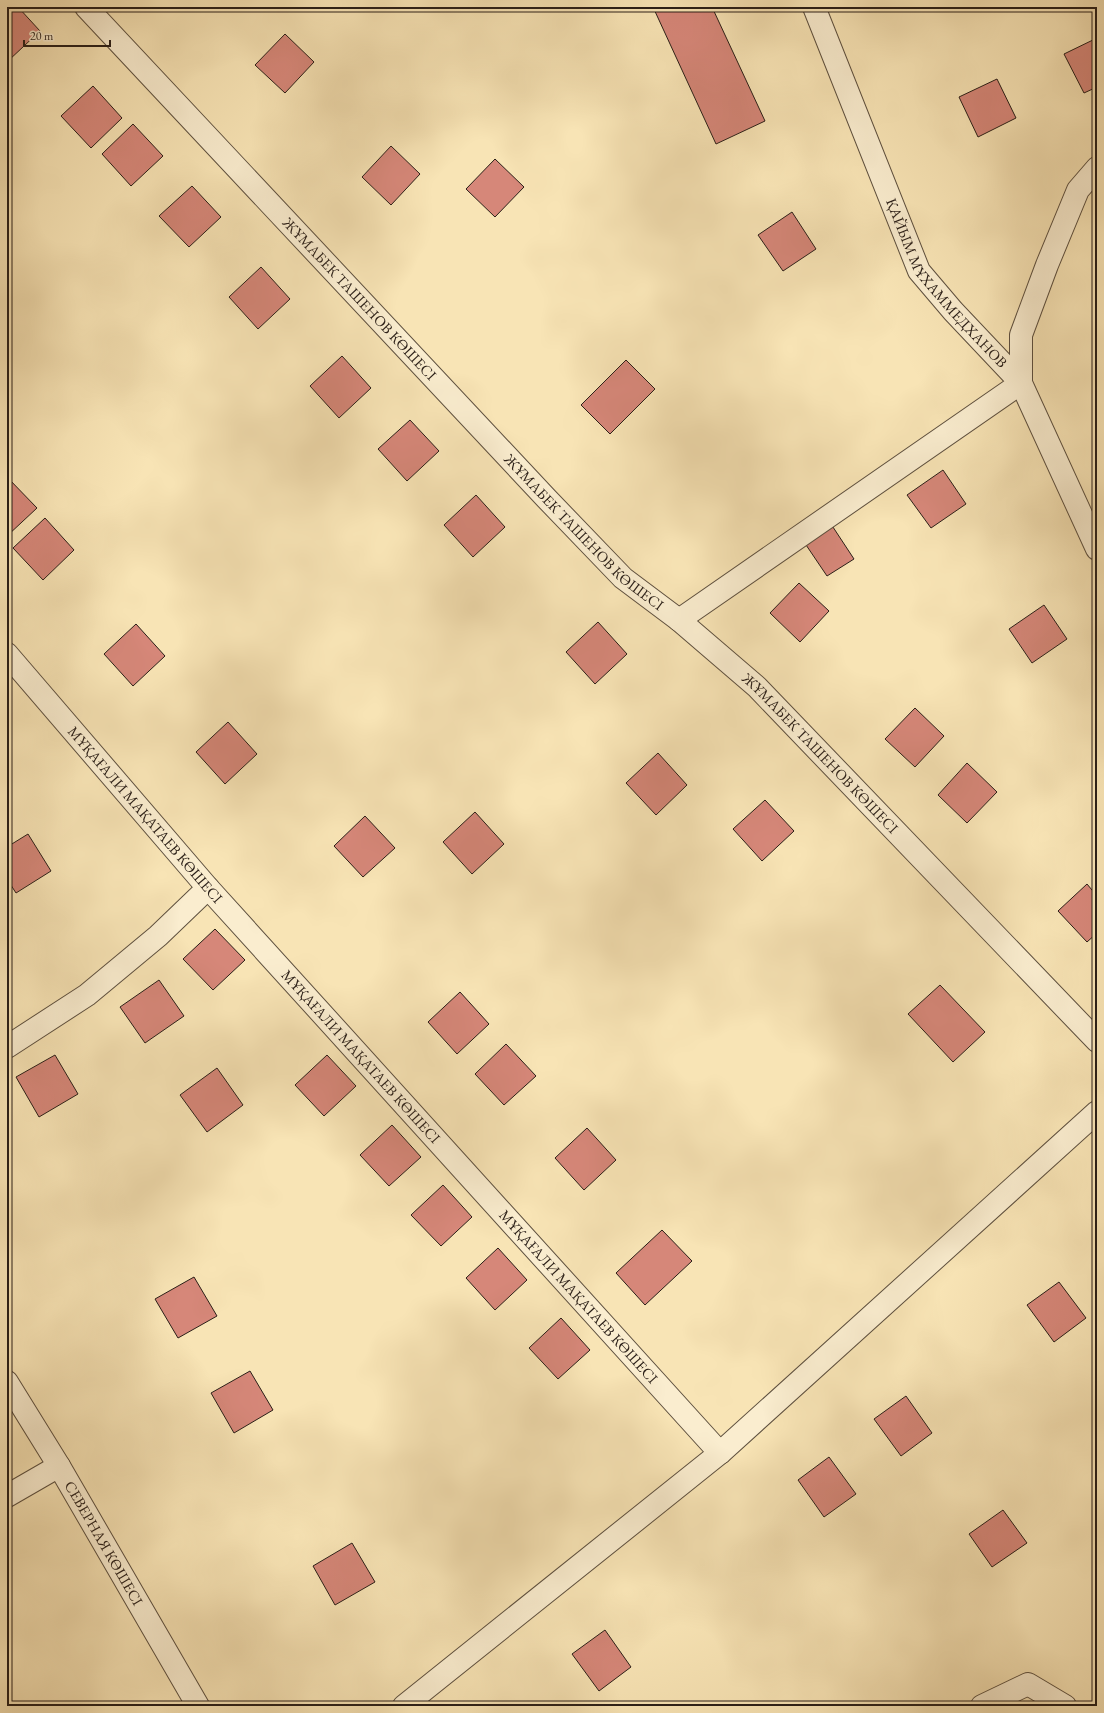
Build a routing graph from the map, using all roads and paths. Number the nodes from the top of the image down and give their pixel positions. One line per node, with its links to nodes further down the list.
1 (86, 7): 6 (street, ЖҰМАБЕК ТАШЕНОВ КӨШЕСІ)
2 (814, 7): 4 (street, ҚАЙЫМ МҰХАММЕДХАНОВ)
3 (1097, 168): 4 (street)
4 (1021, 383): 5 (street, ҚАЙЫМ МҰХАММЕДХАНОВ); 6 (street)
5 (1097, 548)
6 (679, 620): 9 (street, ЖҰМАБЕК ТАШЕНОВ КӨШЕСІ)
7 (7, 654): 8 (street, МҰҚАҒАЛИ МАҚАТАЕВ КӨШЕСІ)
8 (208, 888): 10 (street); 13 (street, МҰҚАҒАЛИ МАҚАТАЕВ КӨШЕСІ)
9 (1097, 1041)
10 (7, 1047)
11 (1097, 1112): 13 (street)
12 (7, 1382): 14 (street, СЕВЕРНАЯ КӨШЕСІ)
13 (720, 1453): 17 (street)
14 (59, 1466): 15 (street); 16 (street, СЕВЕРНАЯ КӨШЕСІ)
15 (7, 1496)
16 (198, 1706)
17 (404, 1706)
18 (982, 1706): 19 (street)
19 (1066, 1706)

